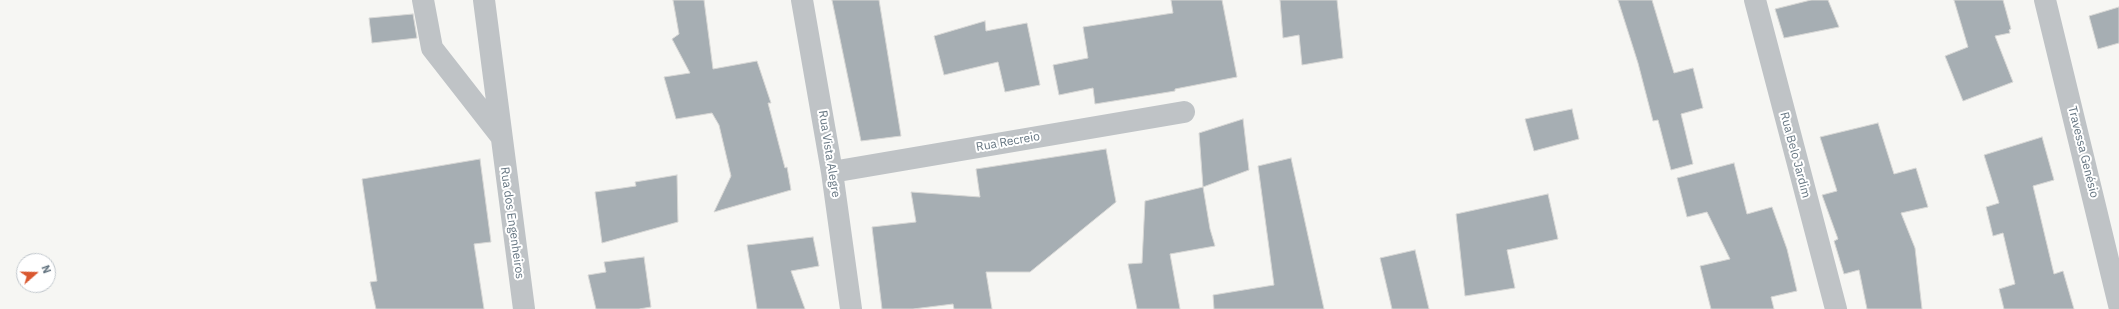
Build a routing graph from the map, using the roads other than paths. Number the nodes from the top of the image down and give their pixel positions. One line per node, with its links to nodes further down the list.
1 (423, 0): 7 (street)
2 (484, 0): 7 (street, Rua dos Engenheiros)
3 (802, 0): 8 (street, Rua Vista Alegre)
4 (1755, 0): 12 (street, Rua Belo Jardim)
5 (2045, 0): 9 (street, Travessa Genésio)
6 (1184, 112): 8 (street, Rua Recreio)
7 (500, 136): 10 (street, Rua dos Engenheiros)
8 (832, 172): 11 (street, Rua Vista Alegre)
9 (2119, 305)
10 (524, 309)
11 (851, 309)
12 (1836, 309)

